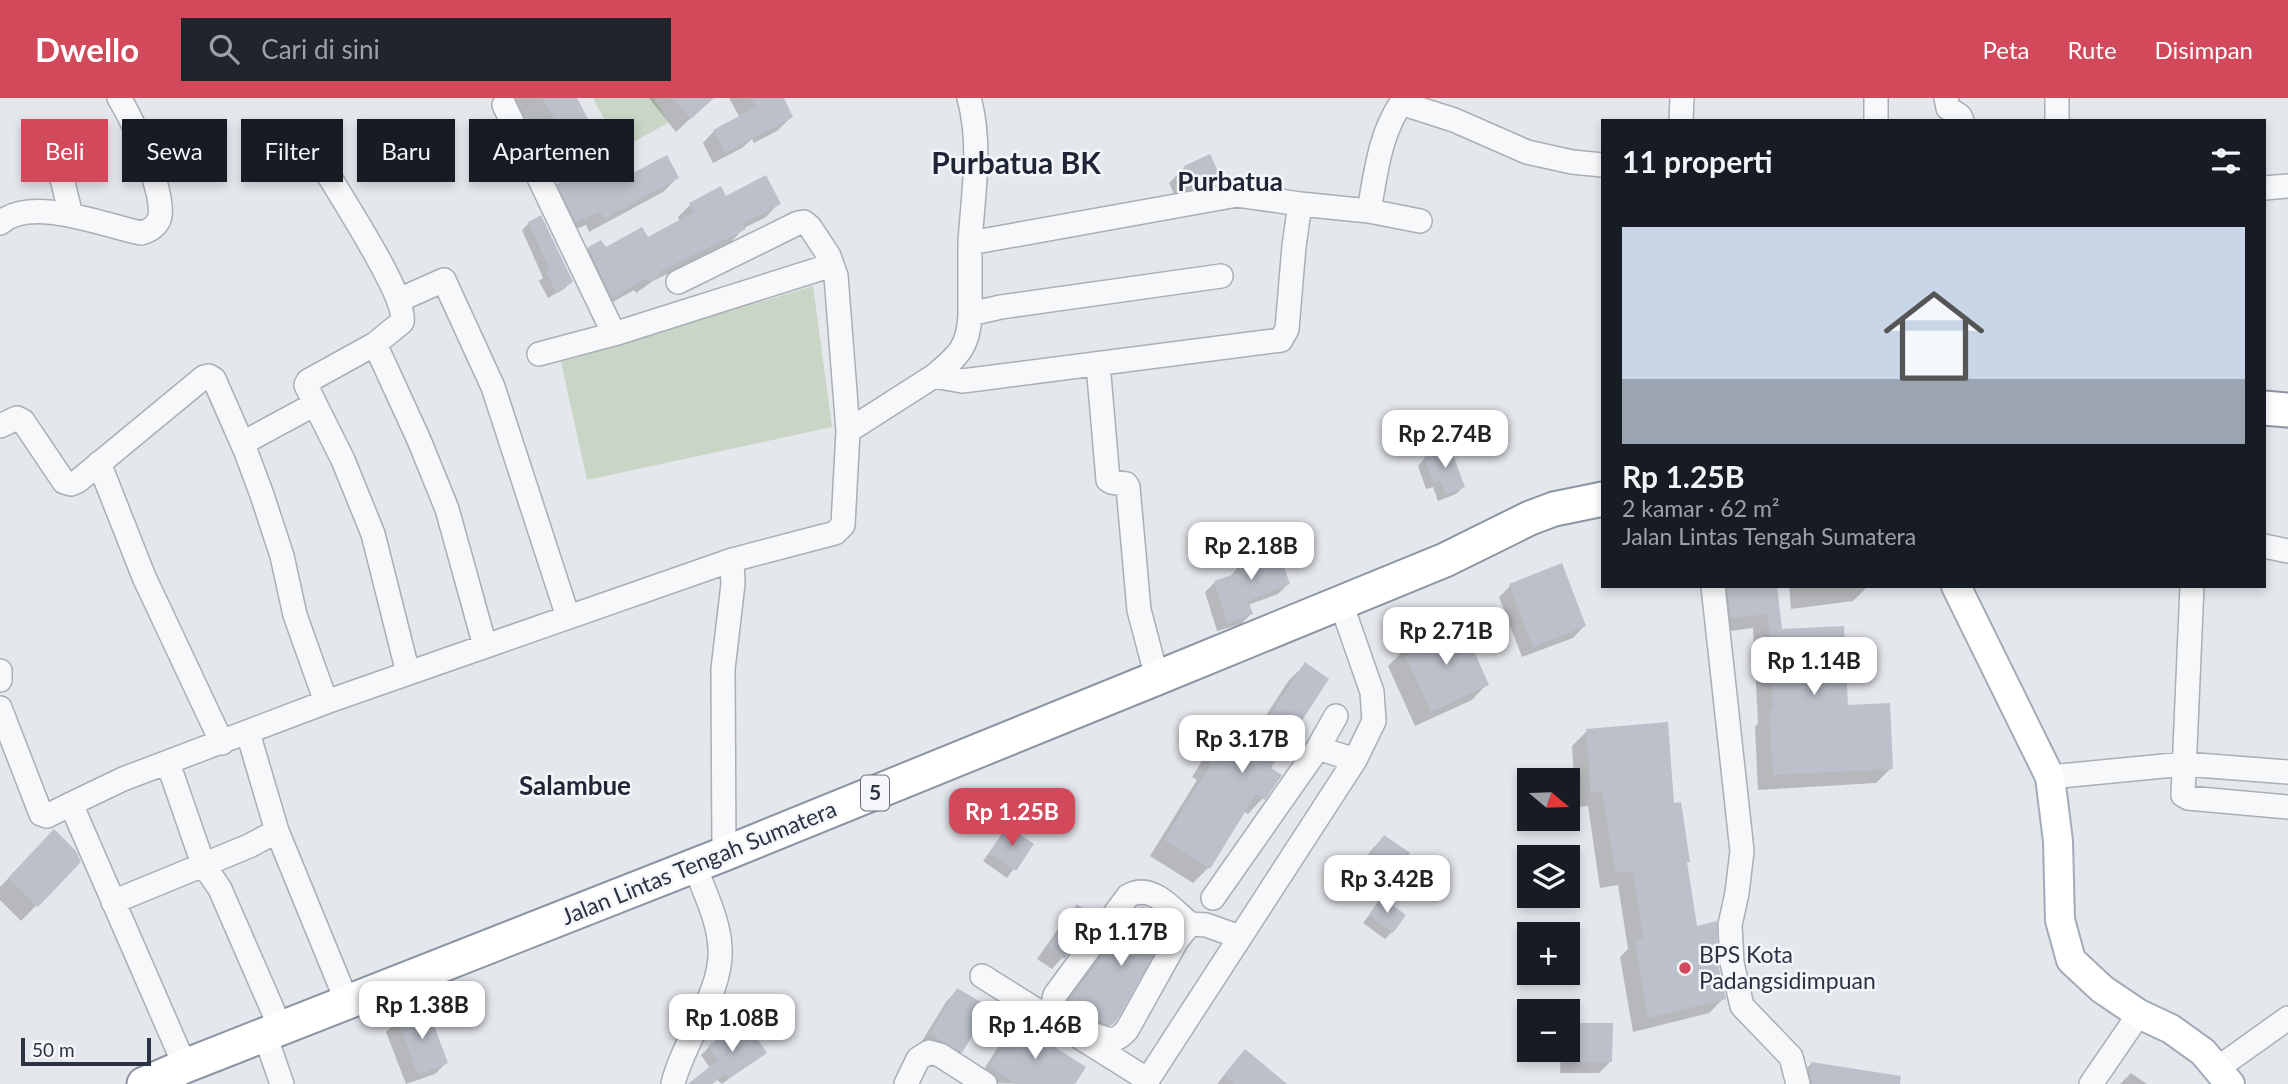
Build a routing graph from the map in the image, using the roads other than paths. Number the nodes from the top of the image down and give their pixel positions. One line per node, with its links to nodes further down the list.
1 (119, 98): 20 (street)
2 (969, 98): 23 (street)
3 (1682, 98): 9 (street)
4 (1876, 98): 10 (street)
5 (1946, 98): 11 (street)
6 (2057, 98): 12 (street)
7 (1403, 100): 13 (street); 19 (street)
8 (504, 105): 29 (street)
9 (1681, 119)
10 (1876, 119)
11 (1961, 119)
12 (2057, 119)
13 (1601, 165)
14 (63, 182): 20 (street)
15 (333, 182): 27 (street)
16 (2288, 186): 17 (street)
17 (2266, 188)
18 (1300, 204): 19 (street); 23 (street); 32 (street)
19 (1368, 211): 21 (street)
20 (71, 215): 22 (street)
21 (1420, 221)
22 (0, 223)
23 (970, 243): 28 (street)
24 (832, 265): 26 (street); 29 (street); 38 (street)
25 (1221, 276): 28 (street)
26 (678, 282)
27 (399, 300): 30 (street); 49 (street)
28 (970, 314): 33 (street)
29 (614, 334): 31 (street)
30 (375, 344): 34 (street); 50 (street)
31 (539, 354)
32 (1098, 364): 33 (street); 53 (street)
33 (934, 376): 38 (street)
34 (315, 404): 39 (street); 52 (street)
35 (2266, 408): 36 (highway)
36 (2288, 410)
37 (0, 426): 40 (street)
38 (848, 431): 44 (street)
39 (243, 443): 40 (street); 55 (street)
40 (99, 463): 59 (street)
41 (1601, 499): 48 (highway, Jalan Lintas Tengah Sumatera / 5)
42 (2266, 546): 43 (street)
43 (2288, 551)
44 (733, 560): 49 (street); 69 (street)
45 (1713, 588): 88 (street)
46 (1957, 588): 65 (main road)
47 (2192, 588): 63 (street)
48 (1341, 603): 53 (highway, Jalan Lintas Tengah Sumatera / 5); 61 (street)
49 (568, 617): 50 (street)
50 (485, 646): 52 (street)
51 (0, 671): 54 (street)
52 (408, 673): 55 (street)
53 (1157, 678): 69 (highway, Jalan Lintas Tengah Sumatera / 5)
54 (0, 680)
55 (326, 702): 58 (street)
56 (0, 708): 66 (street)
57 (1336, 716): 60 (street)
58 (248, 733): 59 (street); 68 (street)
59 (222, 743): 62 (street)
60 (1318, 748): 61 (street); 71 (street)
61 (1354, 760): 74 (street)
62 (168, 763): 66 (street); 70 (street)
63 (2184, 764): 64 (street); 65 (street); 67 (street)
64 (2288, 772)
65 (2050, 777): 77 (main road)
66 (71, 804): 72 (street)
67 (2288, 807)
68 (277, 831): 70 (street); 76 (street)
69 (709, 860): 76 (highway, Jalan Lintas Tengah Sumatera / 5); 85 (street)
70 (203, 864): 72 (street); 79 (street)
71 (1213, 898)
72 (113, 902): 80 (street)
73 (1190, 924): 73 (street); 74 (street)
74 (1240, 937): 82 (street)
75 (982, 976): 82 (street)
76 (347, 1002): 79 (highway, Jalan Lintas Tengah Sumatera / 5)
77 (2139, 1014): 81 (main road); 89 (street)
78 (2288, 1018): 81 (street)
79 (273, 1032): 80 (highway, Jalan Lintas Tengah Sumatera / 5); 84 (street)
80 (185, 1066): 83 (highway, Jalan Lintas Tengah Sumatera / 5)
81 (2224, 1076)
82 (1147, 1082)
83 (144, 1084)
84 (282, 1084)
85 (673, 1084)
86 (906, 1084): 87 (street)
87 (985, 1084)
88 (1798, 1084)
89 (2091, 1084)

